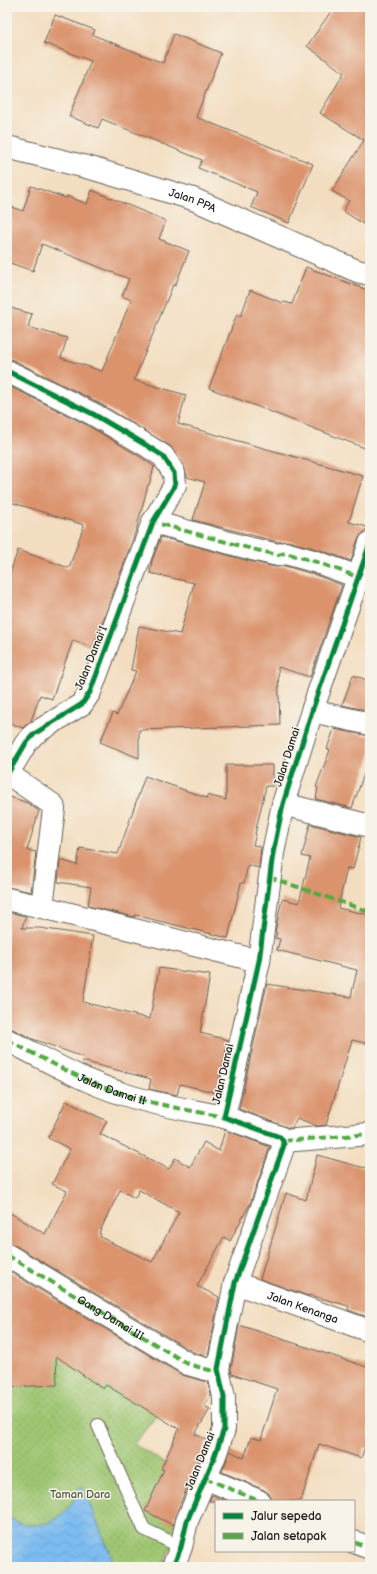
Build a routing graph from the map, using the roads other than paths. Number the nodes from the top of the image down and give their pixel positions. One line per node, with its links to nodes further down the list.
1 (7, 147): 2 (street, Jalan PPA)
2 (370, 274)
3 (7, 371): 4 (street, Jalan Damai I)
4 (153, 522): 6 (street); 9 (street, Jalan Damai I)
5 (370, 543): 6 (street, Jalan Damai)
6 (358, 577): 7 (street, Jalan Damai)
7 (312, 711): 8 (street); 10 (street, Jalan Damai)
8 (370, 724)
9 (8, 773): 13 (street, Jalan Damai I)
10 (283, 804): 11 (street); 14 (street, Jalan Damai)
11 (370, 826)
12 (7, 899): 13 (street)
13 (42, 907): 14 (street)
14 (259, 960): 16 (street, Jalan Damai)
15 (7, 1040): 16 (street, Jalan Damai II)
16 (224, 1117): 18 (street, Jalan Damai)
17 (370, 1134): 18 (street)
18 (283, 1140): 20 (street, Jalan Damai)
19 (7, 1255): 22 (street, Gang Damai III)
20 (235, 1283): 21 (street, Jalan Kenanga); 22 (street, Jalan Damai)
21 (370, 1331)
22 (218, 1369): 24 (street, Jalan Damai)
23 (98, 1425): 27 (lane)
24 (205, 1478): 25 (street); 27 (street, Jalan Damai)
25 (257, 1500)
26 (355, 1542): 28 (street)
27 (181, 1546): 29 (street, Jalan Damai)
28 (370, 1548)
29 (173, 1567)

